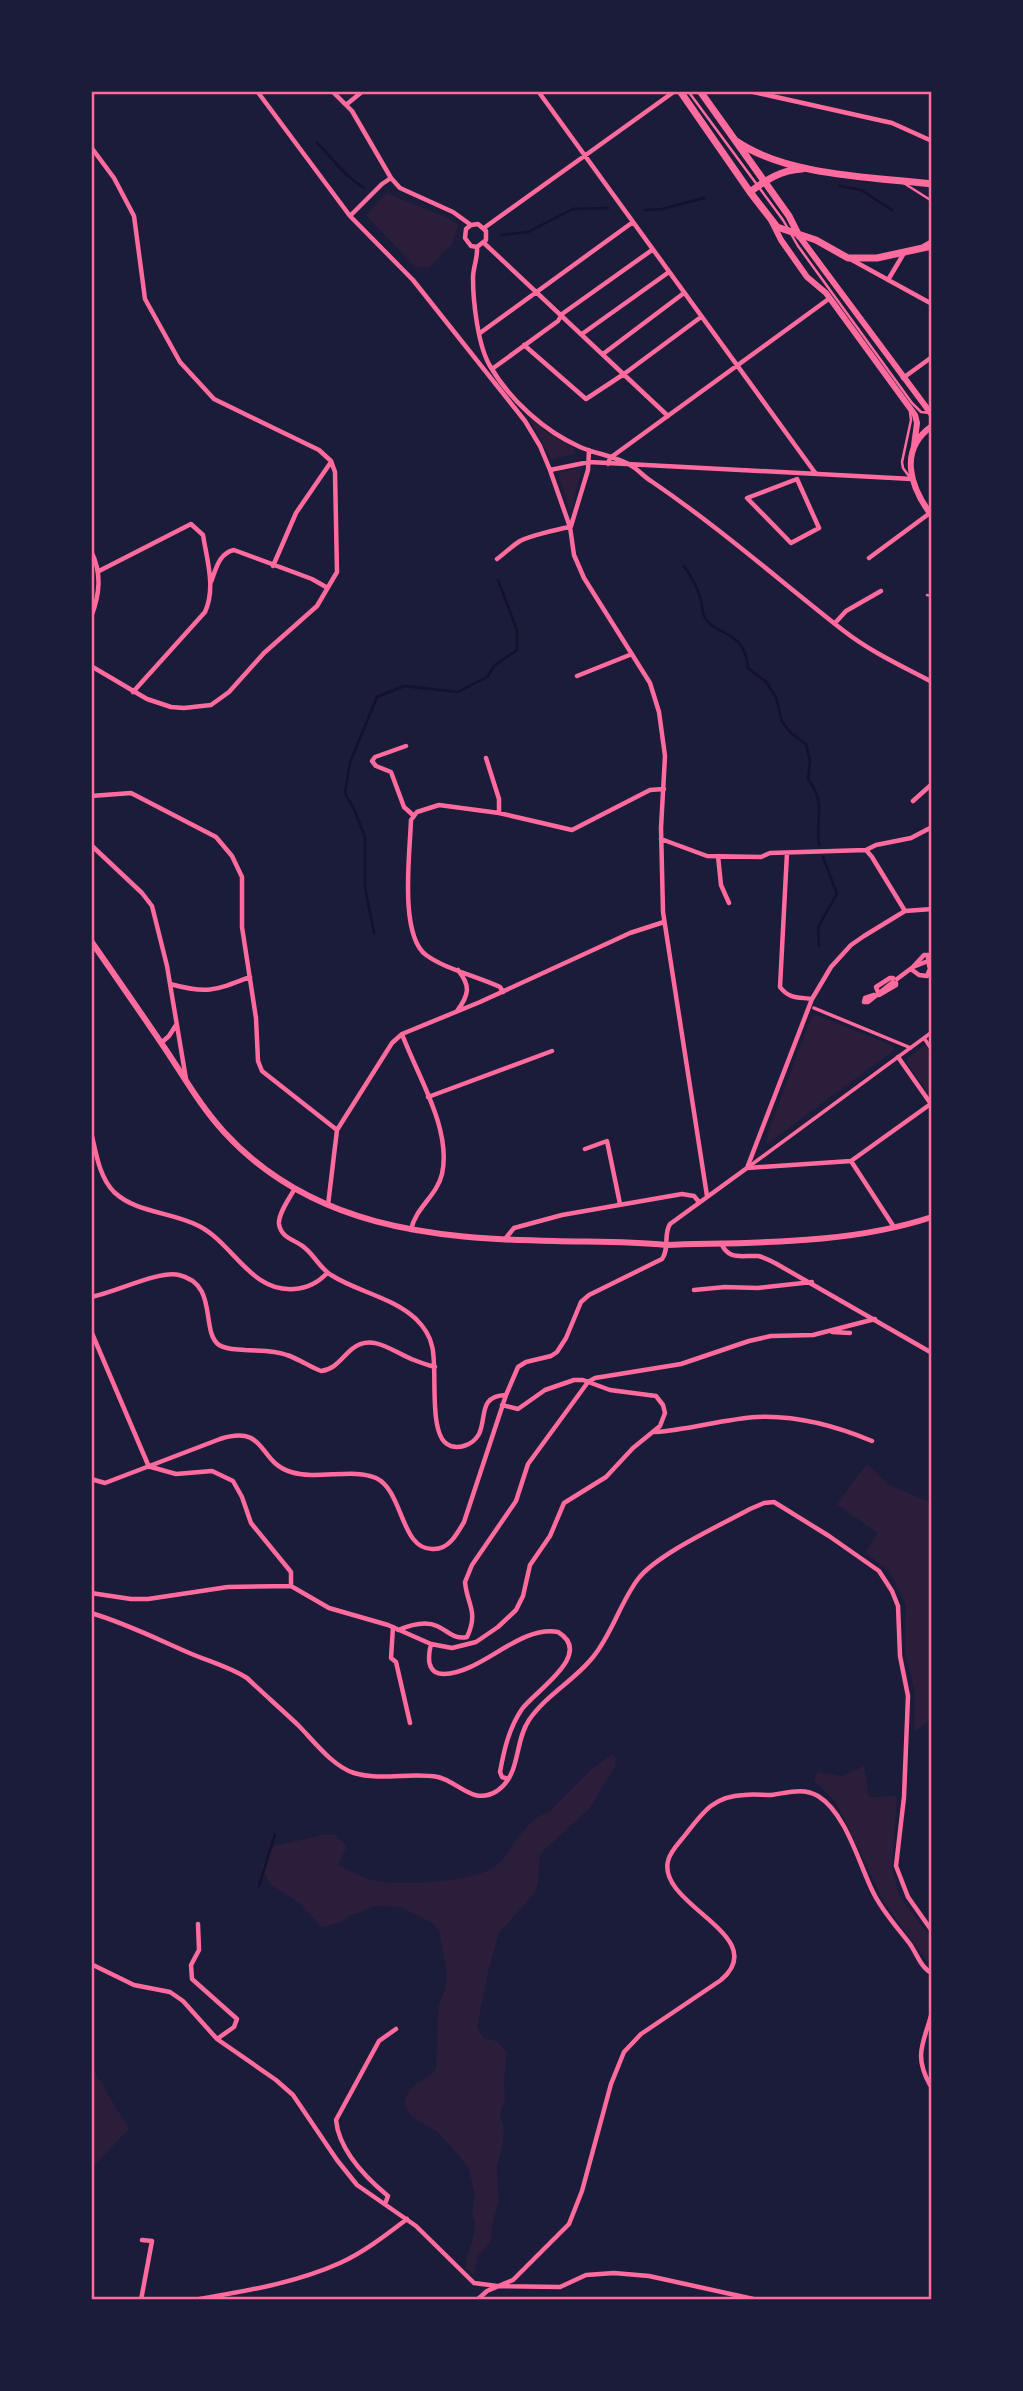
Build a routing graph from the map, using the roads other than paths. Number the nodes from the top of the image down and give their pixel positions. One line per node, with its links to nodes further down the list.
1 (257, 91): 22 (street)
2 (332, 91): 10 (street)
3 (363, 91): 10 (street)
4 (538, 91): 14 (street)
5 (678, 91): 14 (street); 20 (main road)
6 (688, 91): 18 (lane)
7 (700, 91): 11 (main road)
8 (749, 91): 9 (street)
9 (777, 94): 12 (street)
10 (347, 104): 16 (street)
11 (736, 141): 15 (main road); 18 (main road)
12 (932, 141)
13 (91, 147): 62 (street)
14 (585, 157): 24 (street); 26 (street)
15 (809, 169): 17 (main road); 18 (main road)
16 (391, 178): 22 (street); 25 (street)
17 (900, 180): 19 (main road); 21 (lane)
18 (761, 184): 20 (main road); 27 (lane); 28 (main road)
19 (932, 184)
20 (750, 192): 23 (main road)
21 (932, 201)
22 (351, 216): 48 (street)
23 (771, 221): 27 (main road); 40 (main road)
24 (634, 222): 33 (street); 38 (street)
25 (471, 225): 26 (street); 32 (street)
26 (484, 228): 30 (street)
27 (790, 233): 28 (main road); 56 (lane)
28 (799, 236): 35 (main road); 54 (main road)
29 (932, 240): 34 (lane)
30 (484, 243): 32 (street); 38 (street)
31 (932, 246): 34 (main road)
32 (477, 247): 44 (street)
33 (652, 250): 36 (street); 42 (street)
34 (907, 252): 35 (main road); 37 (street)
35 (848, 258): 37 (street)
36 (669, 272): 39 (street); 45 (street)
37 (888, 279): 41 (street)
38 (537, 291): 42 (street); 44 (street)
39 (684, 293): 43 (street); 49 (street)
40 (830, 298): 51 (street); 55 (main road)
41 (932, 304)
42 (562, 314): 45 (street); 47 (street)
43 (701, 317): 51 (street); 53 (street)
44 (480, 333): 46 (street)
45 (582, 334): 49 (street)
46 (483, 344): 48 (street); 52 (street)
47 (524, 345): 52 (street); 53 (street)
48 (469, 351): 66 (street)
49 (603, 354): 53 (street)
50 (932, 357): 54 (street)
51 (737, 365): 57 (street); 67 (street)
52 (492, 369): 60 (street)
53 (624, 374): 57 (street)
54 (902, 378): 56 (main road)
55 (908, 406): 59 (main road); 69 (lane)
56 (931, 414)
57 (668, 416): 61 (street)
58 (932, 426): 59 (main road)
59 (914, 446): 69 (main road)
60 (589, 450): 61 (street); 63 (street)
61 (610, 458): 64 (street); 65 (street)
62 (331, 461): 75 (street); 78 (street)
63 (589, 462): 64 (street); 66 (street); 71 (street)
64 (608, 464): 65 (street)
65 (631, 465): 68 (street); 83 (street)
66 (550, 470): 71 (street)
67 (816, 474): 68 (street); 69 (street)
68 (797, 476): 68 (street)
69 (912, 479): 70 (main road)
70 (931, 514): 73 (street)
71 (570, 527): 74 (street); 84 (street)
72 (91, 551): 76 (street)
73 (869, 558)
74 (497, 559)
75 (273, 566): 77 (street); 78 (street)
76 (99, 571): 77 (street); 82 (street)
77 (210, 585): 88 (street)
78 (326, 587): 88 (street)
79 (881, 591): 83 (street)
80 (927, 595): 81 (lane)
81 (932, 596)
82 (91, 617)
83 (835, 623): 87 (street)
84 (632, 654): 86 (street); 92 (street)
85 (91, 666): 88 (street)
86 (577, 676)
87 (932, 682)
88 (133, 692)
89 (406, 746): 96 (street)
90 (486, 758): 95 (street)
91 (932, 784): 94 (street)
92 (664, 789): 95 (street); 98 (street)
93 (91, 796): 111 (street)
94 (913, 801)
95 (499, 813): 96 (street)
96 (414, 816): 108 (street)
97 (932, 827): 100 (street)
98 (661, 839): 102 (street); 106 (street)
99 (91, 845): 114 (street)
100 (866, 850): 101 (street); 105 (street)
101 (787, 853): 102 (street); 117 (street)
102 (718, 856): 103 (street)
103 (729, 903)
104 (932, 909): 105 (street)
105 (905, 911): 117 (street)
106 (664, 922): 115 (street); 139 (street)
107 (91, 941): 125 (main road)
108 (458, 969): 110 (street); 113 (street)
109 (912, 969): 109 (street); 112 (street)
110 (477, 976): 113 (street); 115 (street)
111 (250, 977): 114 (street); 133 (street)
112 (895, 981): 112 (street)
113 (467, 983): 116 (street)
114 (169, 984): 121 (street)
115 (503, 992): 118 (street)
116 (467, 995): 118 (street); 120 (street)
117 (812, 999): 137 (street)
118 (480, 1002): 120 (street)
119 (814, 1008): 126 (street)
120 (455, 1012): 123 (street)
121 (176, 1025): 125 (street); 130 (street)
122 (932, 1032): 124 (street)
123 (402, 1034): 131 (street); 133 (street)
124 (924, 1038): 126 (street); 127 (street)
125 (161, 1043): 130 (main road)
126 (911, 1048): 129 (street)
127 (932, 1050)
128 (552, 1051): 131 (street)
129 (898, 1057): 132 (street); 137 (street)
130 (186, 1080): 138 (main road)
131 (428, 1097): 145 (street)
132 (931, 1103): 136 (street)
133 (337, 1130): 142 (street)
134 (91, 1132): 149 (street)
135 (585, 1149): 141 (street)
136 (851, 1161): 137 (street); 144 (street)
137 (747, 1168): 139 (street)
138 (294, 1190): 142 (main road); 149 (street)
139 (708, 1196): 140 (street)
140 (699, 1202): 141 (street); 148 (street)
141 (620, 1204): 146 (street)
142 (328, 1206): 145 (main road)
143 (932, 1217): 144 (main road)
144 (895, 1228): 147 (main road)
145 (411, 1230): 146 (main road)
146 (505, 1239): 148 (main road)
147 (721, 1243): 148 (main road); 150 (street)
148 (666, 1245): 160 (street)
149 (327, 1273): 158 (street)
150 (812, 1282): 151 (street); 153 (street)
151 (694, 1290)
152 (91, 1297): 158 (street)
153 (875, 1319): 155 (street); 157 (street)
154 (91, 1331): 164 (street)
155 (824, 1332): 156 (street); 159 (street)
156 (850, 1333)
157 (932, 1353)
158 (435, 1367): 160 (street)
159 (588, 1382): 161 (street); 162 (street); 169 (street)
160 (506, 1395): 161 (street)
161 (502, 1405): 164 (street)
162 (654, 1432): 163 (street); 170 (street)
163 (873, 1441)
164 (149, 1467): 165 (street); 166 (street)
165 (91, 1479)
166 (291, 1586): 167 (street); 169 (street)
167 (91, 1593)
168 (91, 1613): 172 (street)
169 (396, 1628): 170 (street); 171 (street)
170 (432, 1644): 172 (street)
171 (410, 1723)
172 (508, 1779): 174 (street)
173 (198, 1924): 179 (street)
174 (932, 1931)
175 (91, 1964): 179 (street)
176 (932, 1973): 184 (street)
177 (932, 2012): 180 (street)
178 (396, 2029): 181 (street)
179 (217, 2039): 181 (street)
180 (930, 2085)
181 (385, 2204): 182 (street)
182 (407, 2219): 184 (street); 186 (street)
183 (142, 2240): 185 (street)
184 (497, 2286): 187 (street); 188 (street)
185 (141, 2300)
186 (194, 2300)
187 (477, 2300)
188 (758, 2300)

